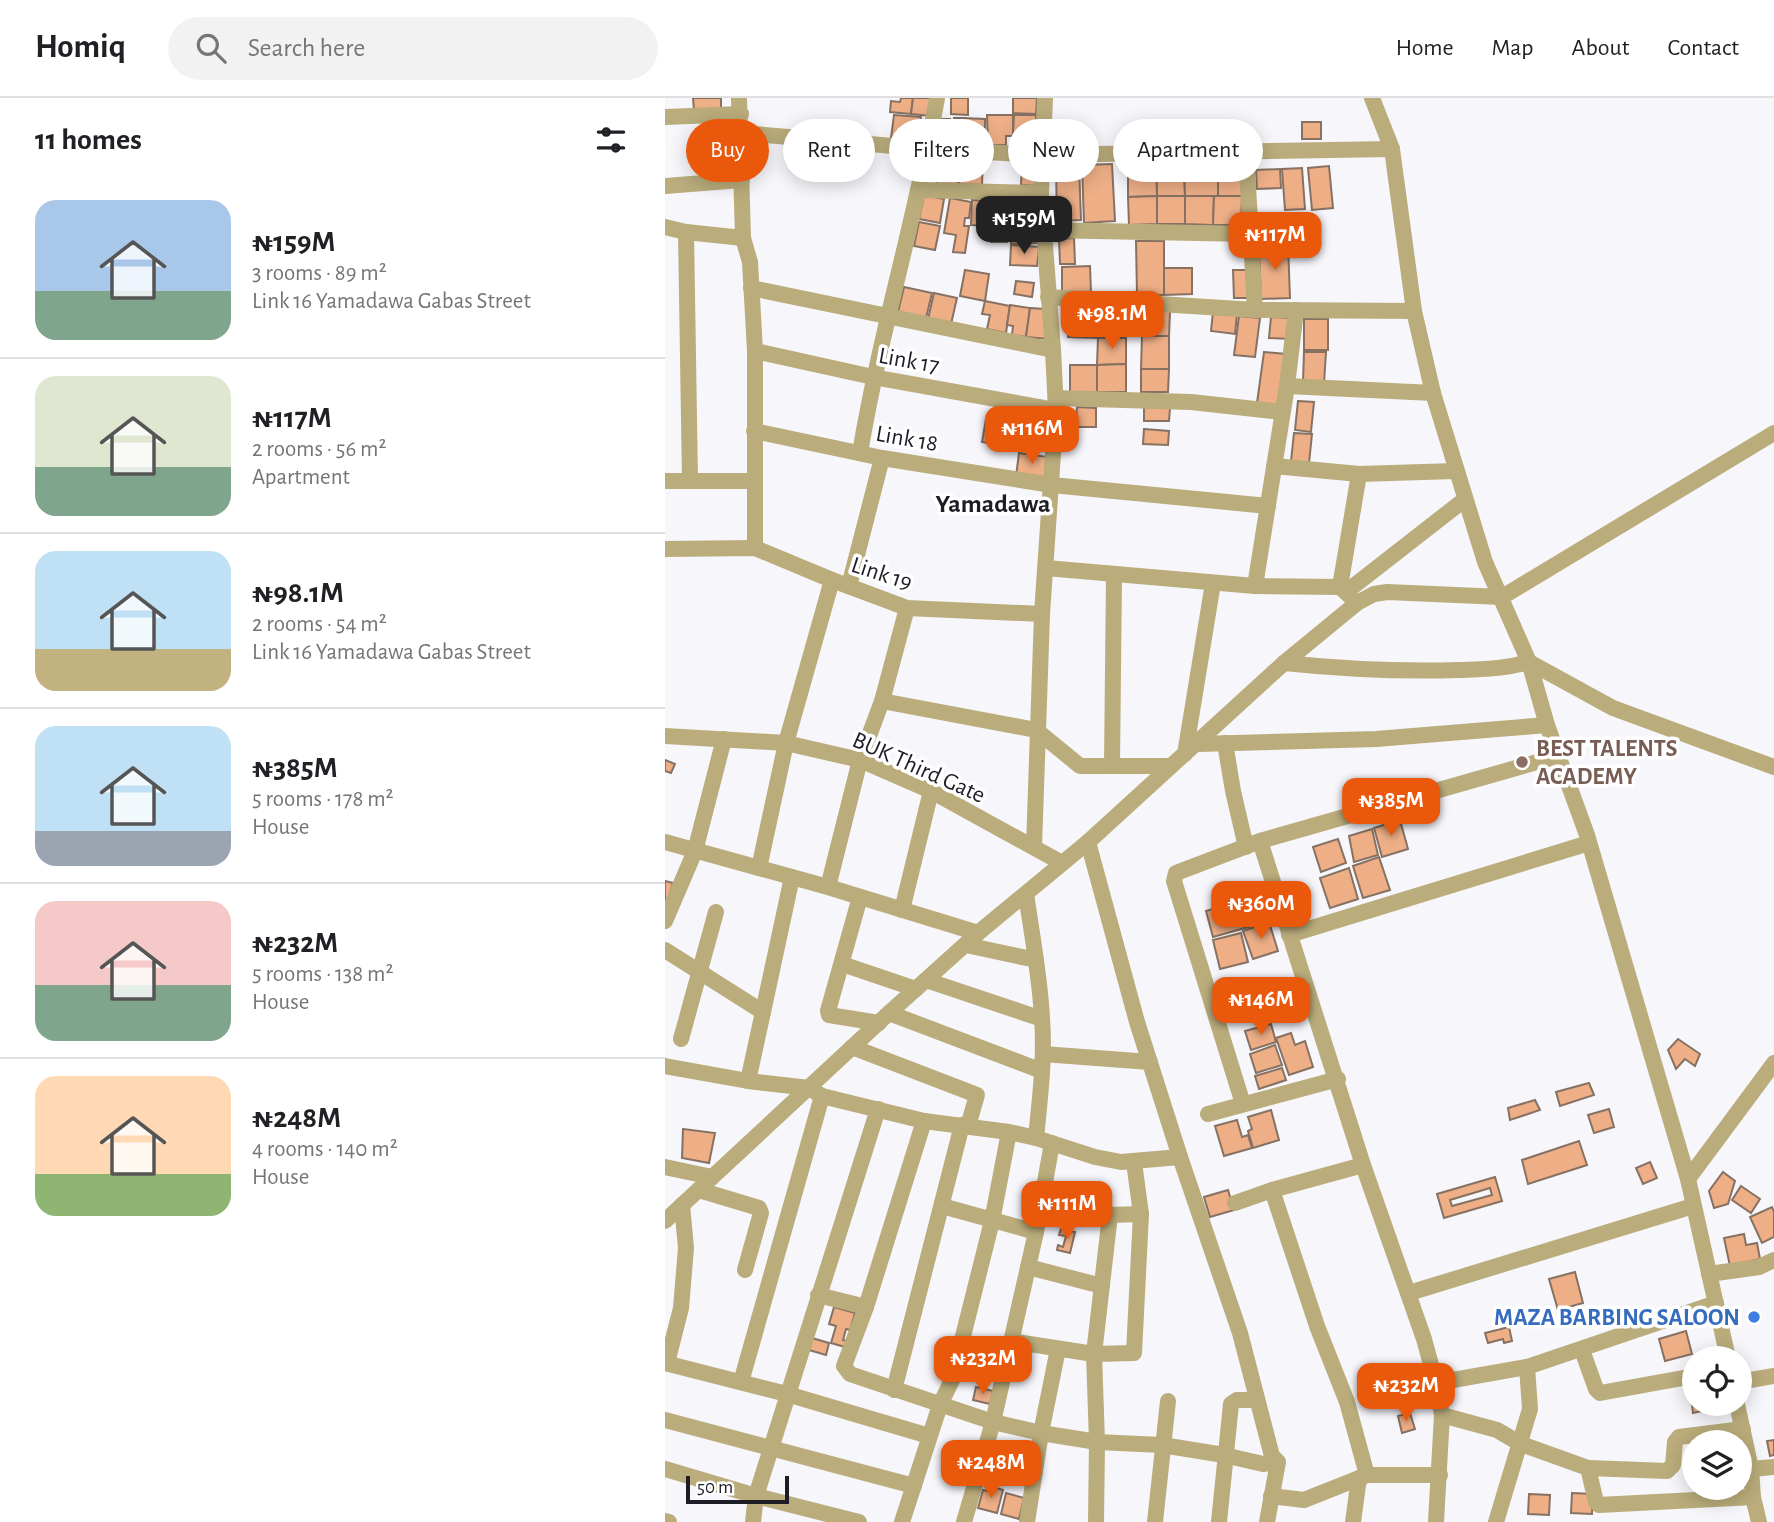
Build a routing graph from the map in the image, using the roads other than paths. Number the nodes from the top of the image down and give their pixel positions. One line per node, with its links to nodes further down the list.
1 (937, 98): 6 (street)
2 (1045, 98): 7 (street)
3 (1372, 98): 10 (street)
4 (740, 106): 5 (street)
5 (665, 117)
6 (933, 119)
7 (1044, 119)
8 (769, 135): 9 (street)
9 (889, 146)
10 (1392, 149): 11 (street); 29 (street)
11 (1263, 151)
12 (716, 182): 17 (street)
13 (742, 182): 24 (street)
14 (920, 182): 18 (street)
15 (1041, 182): 19 (street)
16 (1246, 182): 23 (street)
17 (665, 186)
18 (918, 190): 19 (street); 30 (street)
19 (1041, 193): 21 (street)
20 (665, 227): 22 (street)
21 (1044, 230): 23 (street); 26 (street)
22 (686, 232): 24 (street); 46 (street)
23 (1249, 234): 27 (street)
24 (743, 238): 25 (street)
25 (751, 288): 30 (street); 32 (street)
26 (1048, 297): 27 (street); 31 (street)
27 (1255, 310): 28 (street)
28 (1296, 310): 29 (street); 34 (street)
29 (1414, 311): 35 (street)
30 (888, 315): 31 (street); 33 (street)
31 (1053, 350): 36 (street)
32 (755, 351): 33 (street, Link 17); 38 (street)
33 (873, 377): 36 (street, Link 17); 40 (street)
34 (1287, 386): 35 (street); 37 (street)
35 (1433, 393): 43 (street)
36 (1056, 404): 37 (street, Link 17); 48 (street)
37 (1282, 412): 42 (street)
38 (754, 431): 40 (street, Link 18); 47 (street)
39 (1774, 433): 60 (street)
40 (860, 453): 41 (street, Link 18)
41 (882, 458): 48 (street, Link 18); 57 (street)
42 (1274, 466): 44 (street); 50 (street)
43 (1455, 471): 44 (street); 49 (street)
44 (1359, 474): 59 (street)
45 (665, 481): 46 (street)
46 (690, 481): 47 (street)
47 (755, 481): 51 (street)
48 (1052, 485): 50 (street, Link 18); 53 (street)
49 (1464, 500): 59 (street); 60 (street)
50 (1268, 506): 58 (street)
51 (755, 548): 52 (street); 55 (street, Link 19)
52 (665, 549)
53 (1046, 568): 54 (street); 62 (street)
54 (1114, 575): 56 (street); 75 (street)
55 (832, 580): 57 (street, Link 19); 70 (street)
56 (1213, 583): 58 (street); 72 (street)
57 (849, 586): 61 (street, Link 19)
58 (1255, 586): 59 (street)
59 (1348, 594): 60 (street); 64 (street)
60 (1502, 597): 63 (street)
61 (907, 608): 62 (street, Link 19); 65 (street)
62 (1042, 614): 67 (street)
63 (1529, 662): 64 (street); 66 (street); 77 (street)
64 (1285, 663): 72 (street)
65 (882, 701): 67 (street); 74 (street)
66 (1547, 725): 71 (street); 73 (street)
67 (1037, 730): 75 (street); 83 (street)
68 (665, 736): 69 (street, BUK Third Gate)
69 (724, 739): 70 (street, BUK Third Gate); 84 (street)
70 (786, 743): 74 (street, BUK Third Gate); 86 (street)
71 (1225, 743): 72 (street); 82 (street)
72 (1191, 749): 76 (street)
73 (1558, 755): 81 (street); 82 (street)
74 (860, 760): 78 (street, BUK Third Gate); 88 (street)
75 (1112, 765): 76 (street)
76 (1171, 766): 80 (street)
77 (1774, 767)
78 (931, 791): 83 (street, BUK Third Gate); 91 (street)
79 (665, 842): 84 (street)
80 (1089, 842): 85 (street); 108 (street)
81 (1589, 843): 95 (street); 128 (street)
82 (1253, 844): 95 (street); 115 (street)
83 (1034, 847): 85 (street, BUK Third Gate)
84 (695, 851): 86 (street); 93 (street)
85 (1062, 863): 89 (street)
86 (759, 868): 87 (street)
87 (792, 877): 88 (street); 102 (street)
88 (828, 887): 90 (street)
89 (1025, 894): 94 (street); 98 (street)
90 (860, 897): 91 (street); 99 (street)
91 (902, 910): 94 (street)
92 (716, 912): 100 (street)
93 (666, 918)
94 (978, 933): 96 (street)
95 (1289, 935): 112 (street)
96 (966, 945): 98 (street); 101 (street)
97 (665, 950): 100 (street)
98 (1036, 960): 104 (street)
99 (842, 964): 101 (street); 103 (street)
100 (698, 970): 102 (street); 105 (street)
101 (921, 985): 103 (street); 104 (street)
102 (763, 1012): 113 (street)
103 (884, 1018): 106 (street); 111 (street)
104 (1042, 1019): 107 (street)
105 (681, 1039)
106 (852, 1047): 114 (street); 119 (street)
107 (1043, 1054): 108 (street); 111 (street)
108 (1150, 1062): 123 (street)
109 (1774, 1063): 128 (street)
110 (665, 1066): 113 (street)
111 (1042, 1071): 121 (street)
112 (1338, 1079): 115 (street); 125 (street)
113 (748, 1081): 114 (street)
114 (815, 1092): 116 (street); 127 (street); 160 (street)
115 (1243, 1104): 117 (street)
116 (877, 1109): 118 (street); 147 (street)
117 (1207, 1114)
118 (924, 1121): 119 (street); 149 (street)
119 (965, 1126): 120 (street); 134 (street)
120 (1009, 1132): 121 (street); 139 (street)
121 (1036, 1138): 122 (street)
122 (1052, 1143): 124 (street); 131 (street)
123 (1180, 1157): 124 (street); 164 (street)
124 (1134, 1162): 136 (street)
125 (1363, 1165): 130 (street); 146 (street)
126 (665, 1167): 127 (street)
127 (712, 1177): 129 (street)
128 (1688, 1179): 135 (street)
129 (699, 1190): 133 (street); 143 (street)
130 (1272, 1190): 132 (street); 185 (street)
131 (1040, 1201): 137 (street); 140 (street)
132 (1235, 1203)
133 (682, 1205): 138 (street); 155 (street)
134 (942, 1206): 139 (street); 162 (street)
135 (1693, 1206): 144 (street); 146 (street)
136 (1141, 1214): 137 (street); 154 (street)
137 (1110, 1215): 145 (street)
138 (665, 1221)
139 (992, 1221): 140 (street); 166 (street)
140 (1036, 1233): 142 (street)
141 (1774, 1260): 144 (street)
142 (1028, 1267): 145 (street); 150 (street)
143 (745, 1270)
144 (1709, 1274): 148 (street)
145 (1102, 1286): 154 (street)
146 (1409, 1293): 161 (street)
147 (818, 1295): 149 (street); 163 (street)
148 (1716, 1303): 151 (street); 153 (street)
149 (866, 1307): 162 (street)
150 (1011, 1341): 152 (street); 170 (street)
151 (1725, 1346)
152 (1058, 1349): 154 (street); 172 (street)
153 (1582, 1350): 156 (street); 158 (street)
154 (1094, 1354): 174 (street)
155 (666, 1363): 160 (street)
156 (1527, 1367): 161 (street); 175 (street)
157 (1774, 1376): 159 (street)
158 (1682, 1378)
159 (1752, 1380)
160 (741, 1382): 163 (street)
161 (1436, 1383): 167 (street)
162 (894, 1390): 166 (street)
163 (787, 1394): 173 (street); 177 (street)
164 (1257, 1400): 178 (street); 179 (street)
165 (1167, 1401): 176 (street)
166 (940, 1405): 170 (street); 173 (street)
167 (1443, 1415): 175 (street); 184 (street)
168 (1740, 1416): 171 (street)
169 (665, 1420): 177 (street)
170 (993, 1422): 172 (street); 194 (street)
171 (1743, 1429): 181 (street)
172 (1041, 1433): 174 (street); 195 (street)
173 (929, 1436): 187 (street)
174 (1097, 1442): 176 (street); 196 (street)
175 (1521, 1444): 181 (street); 202 (street)
176 (1162, 1445): 178 (street); 197 (street)
177 (771, 1449): 187 (street); 188 (street)
178 (1224, 1455): 179 (street); 198 (street)
179 (1278, 1462): 189 (street)
180 (1774, 1466): 183 (street)
181 (1588, 1468): 190 (street)
182 (665, 1469): 188 (street)
183 (1752, 1469)
184 (1440, 1475): 185 (street); 201 (street)
185 (1363, 1476): 189 (street); 200 (street)
186 (1752, 1483): 190 (street)
187 (914, 1486): 193 (street)
188 (756, 1496): 191 (street); 192 (street)
189 (1271, 1496): 199 (street)
190 (1753, 1497): 203 (street)
191 (753, 1522)
192 (859, 1522)
193 (902, 1522)
194 (964, 1522)
195 (1027, 1522)
196 (1096, 1522)
197 (1155, 1522)
198 (1219, 1522)
199 (1266, 1522)
200 (1353, 1522)
201 (1436, 1522)
202 (1496, 1522)
203 (1759, 1522)

